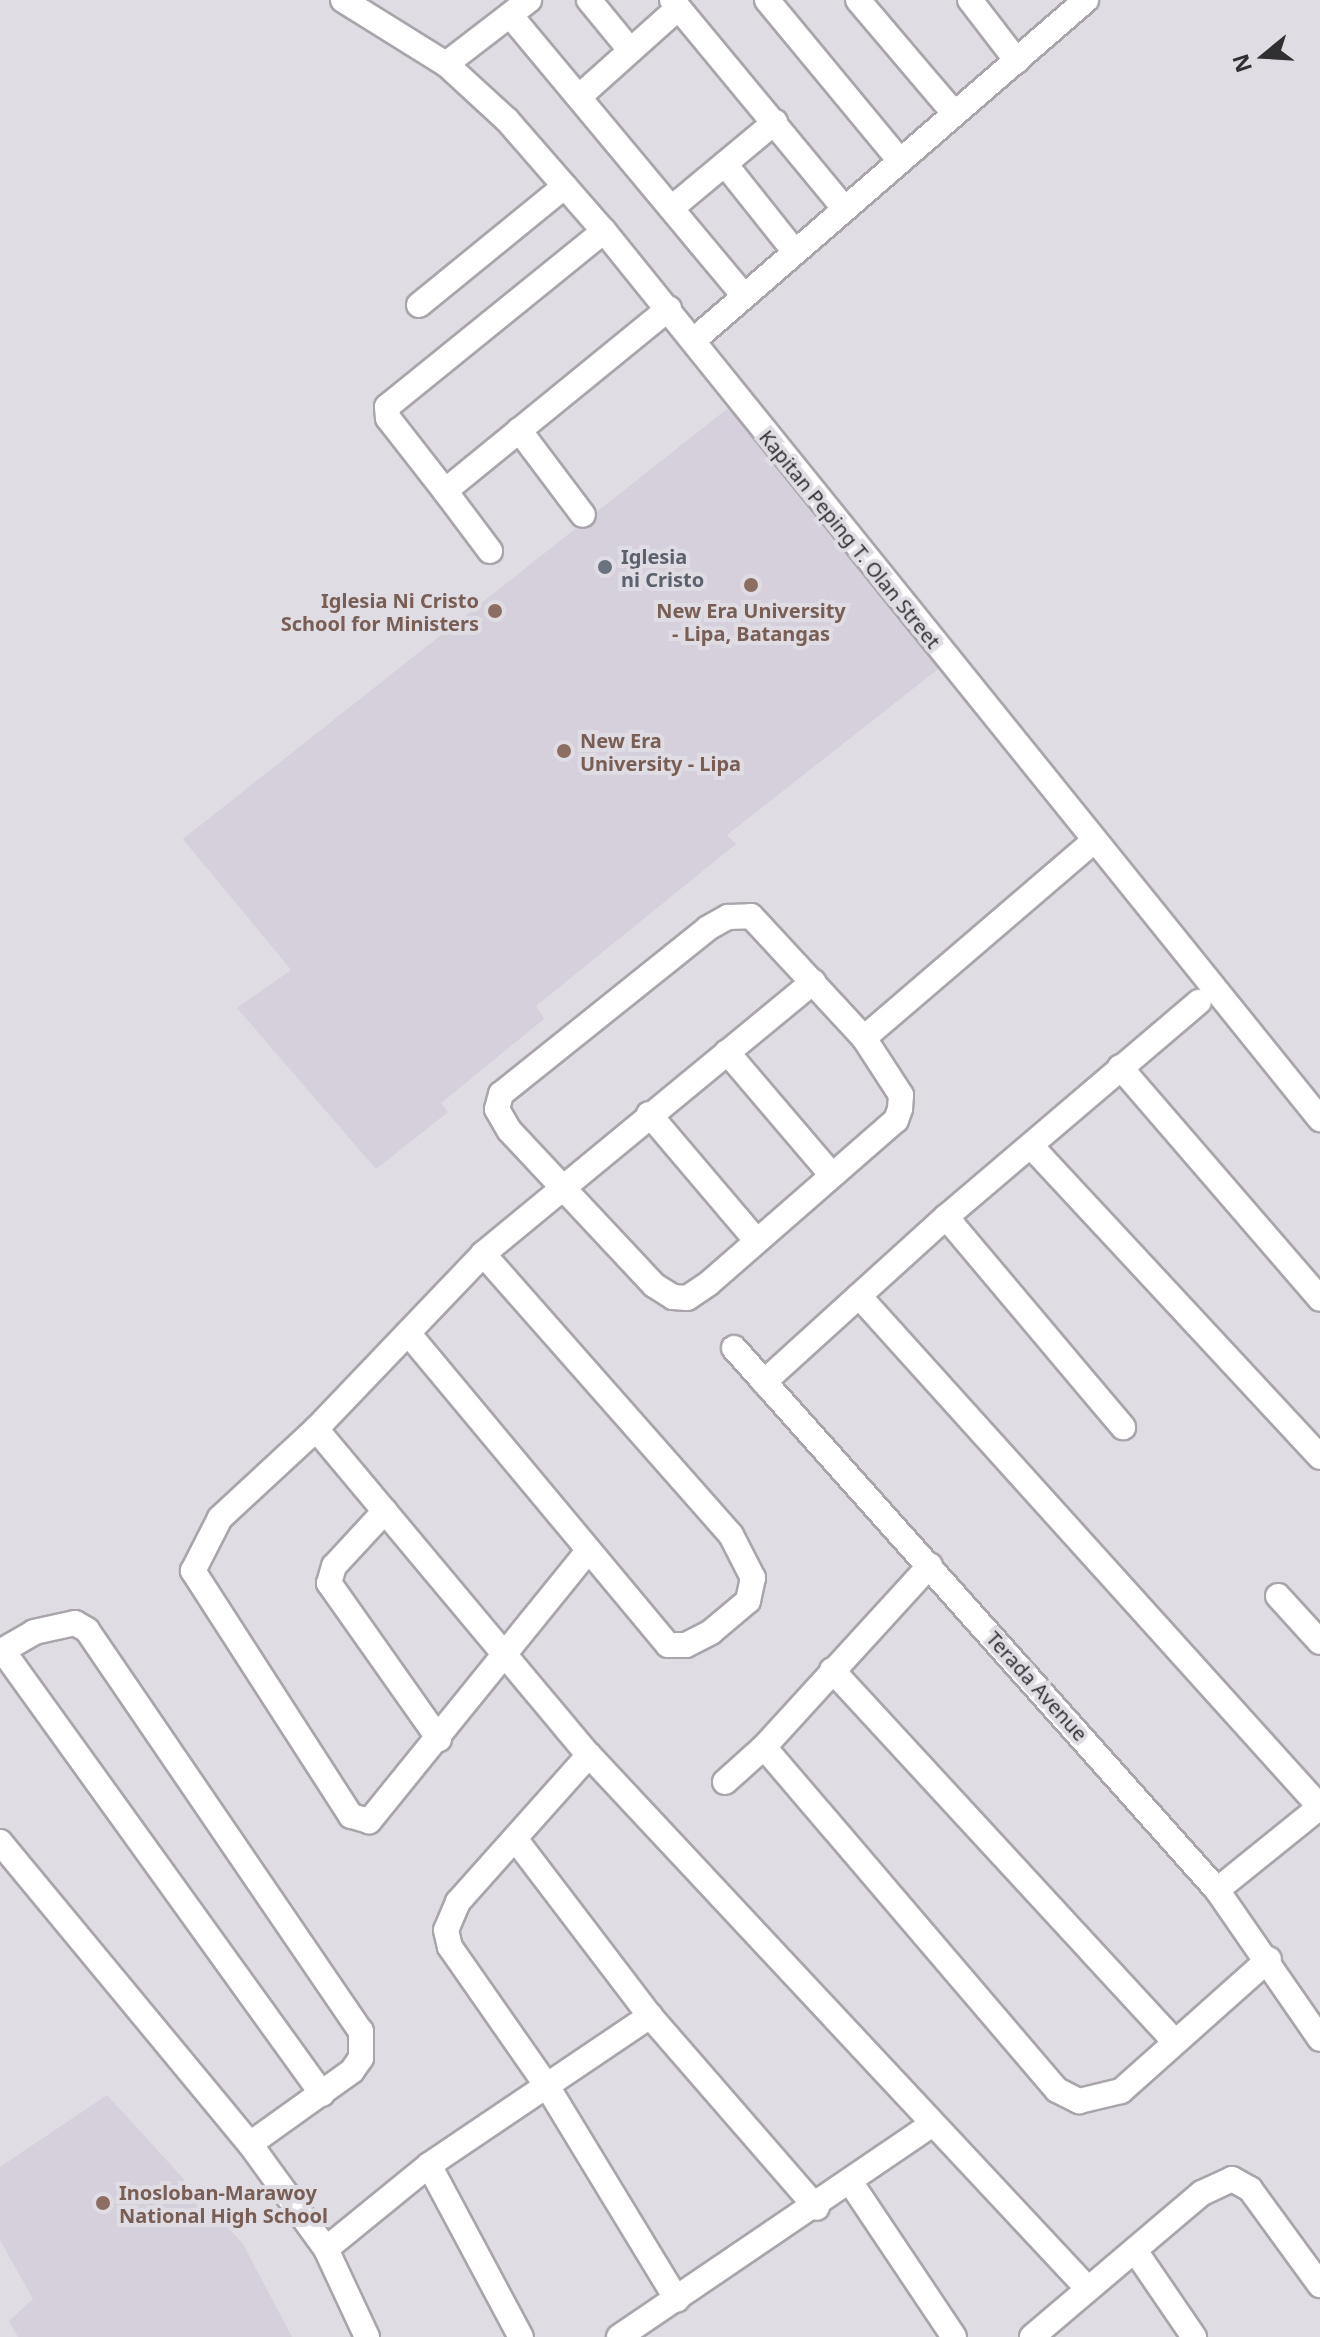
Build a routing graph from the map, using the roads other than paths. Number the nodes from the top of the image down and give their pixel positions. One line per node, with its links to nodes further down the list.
1 (343, 0): 11 (street, Kapitan Peping T. Olan Street)
2 (589, 0): 9 (street)
3 (767, 0): 15 (street)
4 (858, 0): 13 (street)
5 (970, 0): 10 (street)
6 (1086, 0): 10 (street)
7 (675, 4): 9 (street); 14 (street)
8 (520, 8): 11 (street); 12 (street)
9 (630, 50): 12 (street)
10 (1017, 61): 13 (street)
11 (446, 64): 17 (street, Kapitan Peping T. Olan Street)
12 (580, 96): 18 (street)
13 (953, 112): 15 (street)
14 (775, 122): 16 (street); 19 (street)
15 (900, 161): 19 (street)
16 (725, 164): 18 (street); 21 (street)
17 (565, 186): 20 (street, Kapitan Peping T. Olan Street); 23 (street)
18 (673, 207): 22 (street)
19 (845, 209): 21 (street)
20 (604, 231): 24 (street, Kapitan Peping T. Olan Street); 27 (street)
21 (795, 252): 22 (street)
22 (744, 296): 25 (street)
23 (419, 305)
24 (669, 308): 25 (street, Kapitan Peping T. Olan Street); 26 (street)
25 (694, 340): 30 (street, Kapitan Peping T. Olan Street)
26 (519, 430): 27 (street); 28 (street)
27 (445, 491): 29 (street)
28 (583, 515)
29 (490, 551)
30 (1094, 841): 33 (street); 37 (street, Kapitan Peping T. Olan Street)
31 (813, 982): 33 (street); 34 (street); 40 (street)
32 (1199, 1002): 35 (street)
33 (864, 1038): 39 (street)
34 (727, 1052): 36 (street); 39 (street)
35 (1120, 1067): 38 (street); 45 (street)
36 (649, 1114): 40 (street); 42 (street)
37 (1320, 1119)
38 (1032, 1147): 41 (street); 51 (street)
39 (830, 1173): 42 (street)
40 (562, 1186): 42 (street); 43 (street)
41 (946, 1217): 44 (street); 49 (street)
42 (756, 1240)
43 (483, 1254): 46 (street); 53 (street)
44 (859, 1296): 48 (street); 64 (street)
45 (1320, 1299)
46 (408, 1333): 50 (street); 53 (street)
47 (734, 1348): 48 (street, Terada Avenue)
48 (764, 1382): 54 (street, Terada Avenue)
49 (1123, 1427)
50 (316, 1429): 52 (street); 60 (street)
51 (1320, 1457)
52 (385, 1511): 58 (street); 60 (street)
53 (588, 1551): 58 (street)
54 (930, 1565): 59 (street); 67 (street, Terada Avenue)
55 (1278, 1596): 56 (street)
56 (1320, 1642)
57 (1, 1652): 73 (street); 73 (street)
58 (505, 1655): 60 (street); 62 (street)
59 (832, 1670): 61 (street); 71 (street)
60 (439, 1739)
61 (764, 1747): 63 (street); 71 (street)
62 (589, 1755): 65 (street); 74 (street)
63 (725, 1782)
64 (1317, 1816): 67 (street)
65 (516, 1840): 69 (street); 72 (street)
66 (0, 1842): 75 (street)
67 (1217, 1890): 68 (street, Terada Avenue)
68 (1269, 1959): 70 (street, Terada Avenue); 71 (street)
69 (650, 2016): 72 (street); 78 (street)
70 (1320, 2039)
71 (1175, 2042)
72 (547, 2086): 76 (street); 83 (street)
73 (322, 2094): 75 (street)
74 (933, 2124): 77 (street); 82 (street)
75 (250, 2144): 79 (street)
76 (429, 2165): 79 (street); 85 (street)
77 (851, 2183): 78 (street); 87 (street)
78 (817, 2208): 83 (street)
79 (326, 2249): 84 (street)
80 (1136, 2252): 81 (street); 82 (street); 89 (street)
81 (1320, 2285)
82 (1087, 2288): 88 (street)
83 (677, 2300): 86 (street)
84 (367, 2337)
85 (521, 2337)
86 (619, 2337)
87 (954, 2337)
88 (1032, 2337)
89 (1194, 2337)

